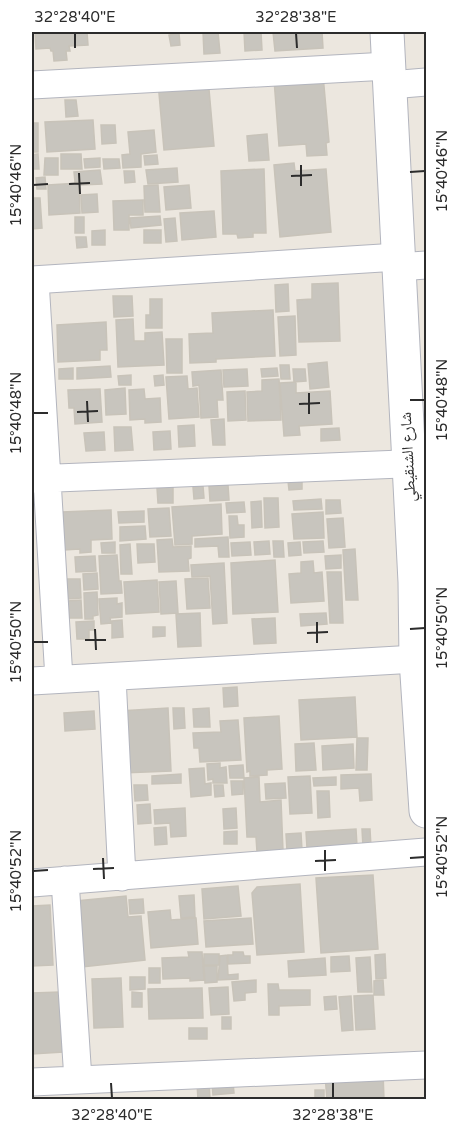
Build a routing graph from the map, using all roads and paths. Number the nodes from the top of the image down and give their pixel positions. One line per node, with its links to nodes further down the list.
1 (387, 32): 2 (street, شارع الشنقيطي)
2 (389, 76): 3 (street); 4 (street); 5 (street, شارع الشنقيطي)
3 (426, 82)
4 (32, 85)
5 (408, 263): 6 (street); 7 (street, شارع الشنقيطي)
6 (33, 280): 8 (street)
7 (417, 463): 8 (street); 9 (street, شارع الشنقيطي)
8 (38, 479): 11 (street)
9 (420, 670): 10 (street); 13 (street, شارع الشنقيطي)
10 (112, 677): 11 (street); 15 (street)
11 (59, 679): 12 (street)
12 (32, 681)
13 (426, 811)
14 (426, 852): 15 (street)
15 (122, 877): 16 (street)
16 (65, 880): 17 (street); 19 (street)
17 (32, 883)
18 (426, 1065): 19 (street)
19 (78, 1080): 20 (street)
20 (32, 1082)

